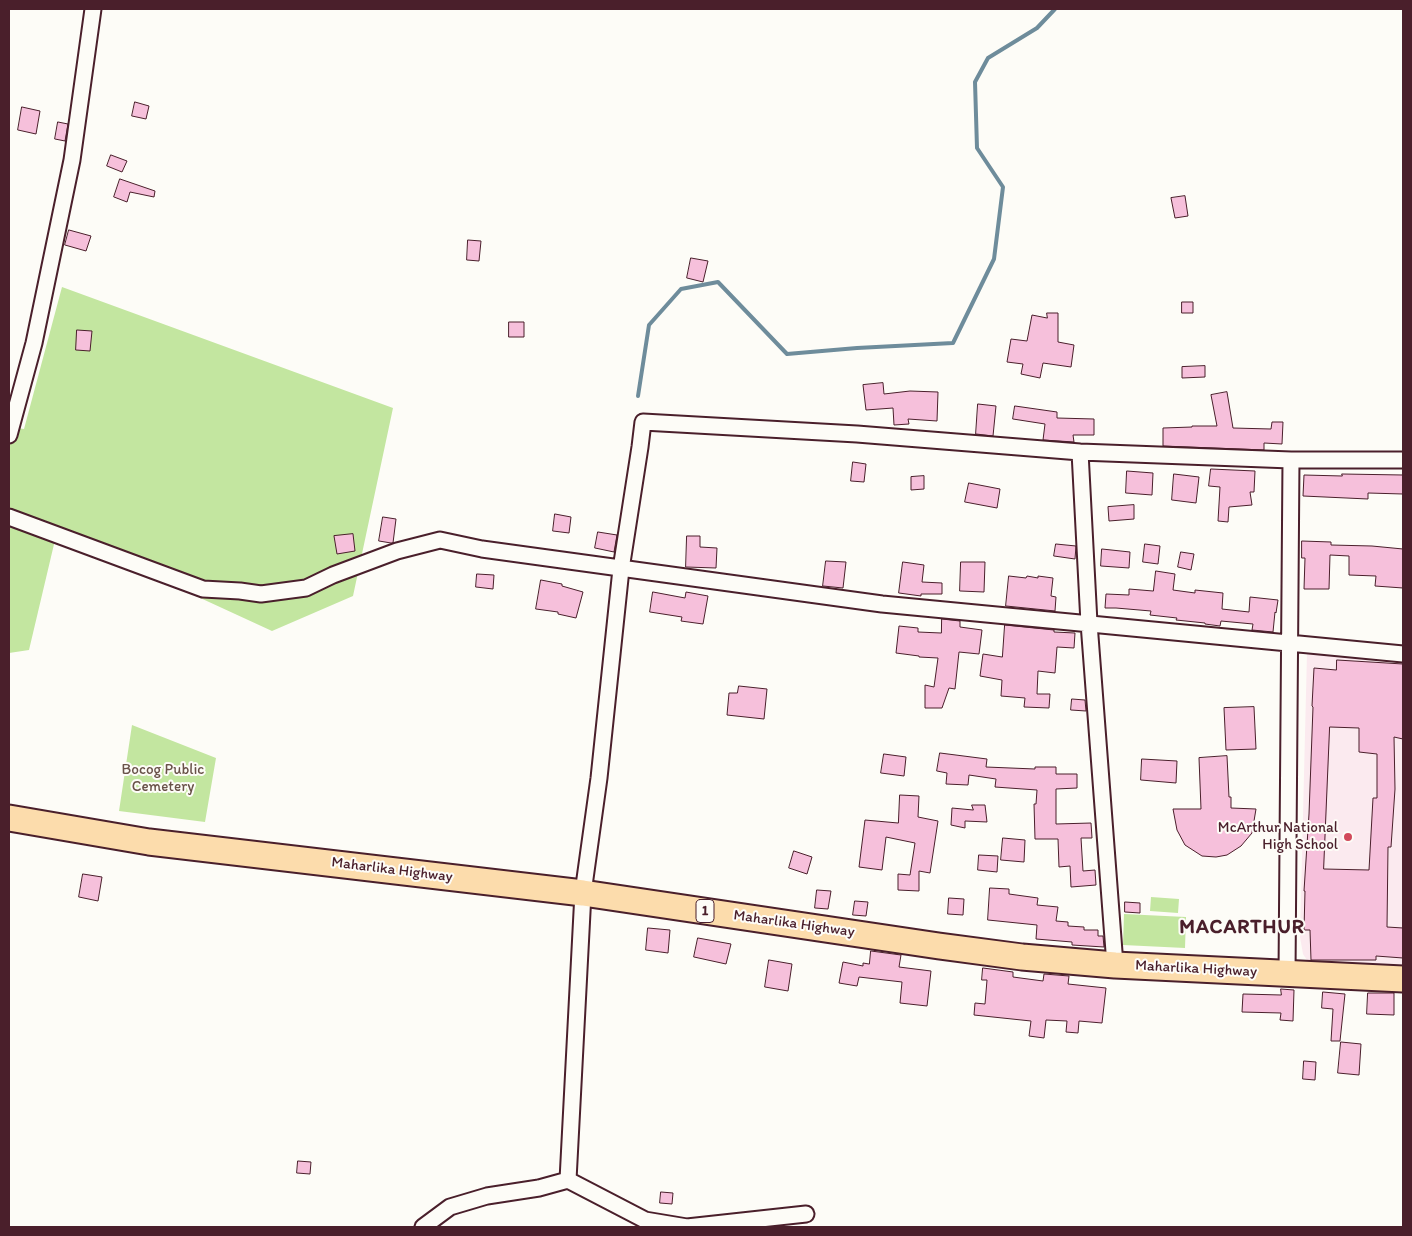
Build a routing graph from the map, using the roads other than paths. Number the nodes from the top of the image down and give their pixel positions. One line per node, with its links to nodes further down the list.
1 (93, 9): 2 (street)
2 (9, 435)
3 (1080, 452): 4 (street); 7 (street); 8 (street)
4 (1291, 460): 5 (street); 9 (street)
5 (1403, 460)
6 (9, 517): 7 (street)
7 (621, 569): 8 (street); 12 (street)
8 (1089, 623): 9 (street); 13 (street)
9 (1290, 642): 10 (street); 14 (street)
10 (1403, 654)
11 (9, 818): 12 (highway, Maharlika Highway / 1)
12 (583, 893): 13 (highway, Maharlika Highway / 1); 16 (street)
13 (1115, 965): 14 (highway, Maharlika Highway / 1)
14 (1287, 974): 15 (highway, Maharlika Highway / 1)
15 (1403, 979)
16 (568, 1180): 17 (street); 18 (street)
17 (806, 1214)
18 (422, 1227)

